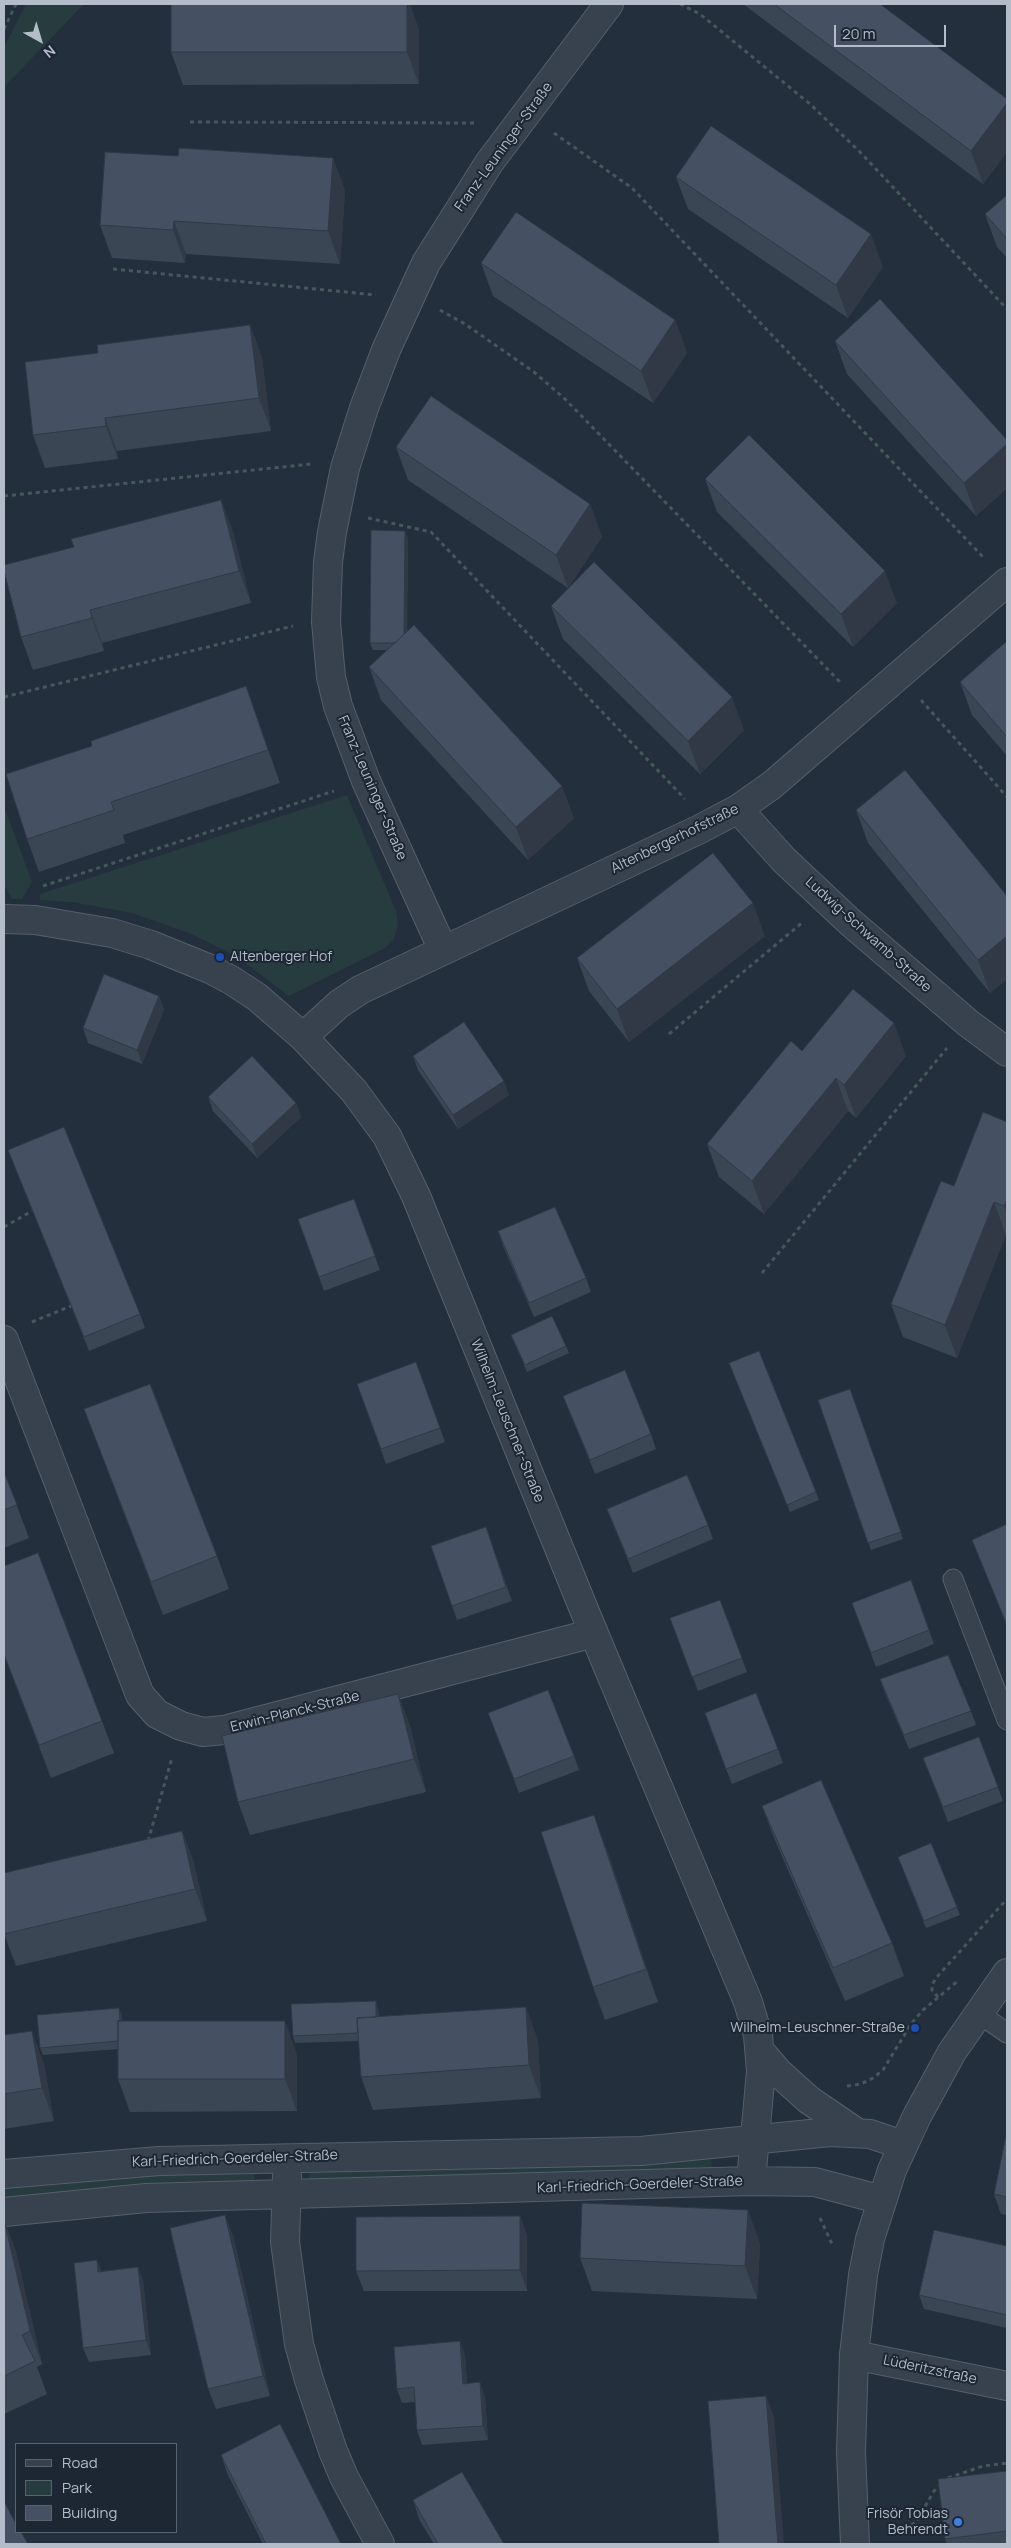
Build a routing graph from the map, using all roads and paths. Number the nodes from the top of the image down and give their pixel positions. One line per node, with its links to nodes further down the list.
1 (16, 4): 4 (path)
2 (609, 4): 5 (street, Franz-Leuninger-Straße)
3 (680, 4): 10 (path)
4 (4, 29)
5 (527, 113): 7 (street, Franz-Leuninger-Straße); 14 (path)
6 (190, 122): 7 (path)
7 (509, 137): 9 (street, Franz-Leuninger-Straße)
8 (113, 268): 9 (path)
9 (408, 300): 11 (street, Franz-Leuninger-Straße); 18 (path)
10 (1007, 309)
11 (345, 468): 12 (path); 13 (street, Franz-Leuninger-Straße)
12 (4, 496)
13 (336, 511): 15 (street, Franz-Leuninger-Straße); 22 (path)
14 (1007, 582): 16 (street, Altenbergerhofstraße)
15 (326, 622): 17 (path); 19 (street, Franz-Leuninger-Straße)
16 (900, 677): 18 (street, Altenbergerhofstraße); 20 (path)
17 (4, 697)
18 (864, 707): 21 (street, Altenbergerhofstraße)
19 (366, 781): 24 (path); 25 (street, Franz-Leuninger-Straße)
20 (1007, 797)
21 (738, 809): 22 (street, Altenbergerhofstraße); 23 (street, Ludwig-Schwamb-Straße)
22 (700, 829): 25 (street, Altenbergerhofstraße)
23 (828, 901): 26 (street, Ludwig-Schwamb-Straße); 27 (path)
24 (12, 919): 28 (street, Wilhelm-Leuschner-Straße)
25 (443, 950): 28 (street, Altenbergerhofstraße)
26 (968, 1022): 29 (street, Ludwig-Schwamb-Straße); 32 (path)
27 (670, 1034)
28 (303, 1037): 37 (street, Wilhelm-Leuschner-Straße)
29 (1007, 1052)
30 (32, 1211): 31 (path)
31 (4, 1227)
32 (762, 1273)
33 (71, 1306): 34 (path)
34 (33, 1321)
35 (4, 1340): 39 (street, Erwin-Planck-Straße)
36 (953, 1579): 38 (lane)
37 (594, 1633): 39 (street, Erwin-Planck-Straße); 45 (street, Wilhelm-Leuschner-Straße)
38 (1007, 1720)
39 (181, 1726): 40 (path)
40 (146, 1850)
41 (1007, 1899): 46 (path)
42 (1007, 1973): 43 (street)
43 (978, 2013): 44 (lane); 49 (street)
44 (1007, 2032)
45 (761, 2052): 47 (street); 48 (street, Wilhelm-Leuschner-Straße)
46 (841, 2085)
47 (856, 2132): 48 (street); 49 (street)
48 (756, 2140): 50 (street, Karl-Friedrich-Goerdeler-Straße); 52 (street, Karl-Friedrich-Goerdeler-Straße)
49 (902, 2145): 54 (street)
50 (287, 2157): 51 (street, Karl-Friedrich-Goerdeler-Straße); 53 (street)
51 (4, 2174)
52 (751, 2181): 53 (street, Karl-Friedrich-Goerdeler-Straße); 54 (street)
53 (286, 2195): 55 (street, Karl-Friedrich-Goerdeler-Straße); 62 (street)
54 (882, 2200): 56 (street)
55 (4, 2212)
56 (854, 2355): 57 (street, Lüderitzstraße); 63 (street)
57 (1007, 2386)
58 (1007, 2463): 60 (path)
59 (886, 2520): 60 (path)
60 (887, 2529): 61 (path)
61 (888, 2537)
62 (380, 2544)
63 (855, 2544)

